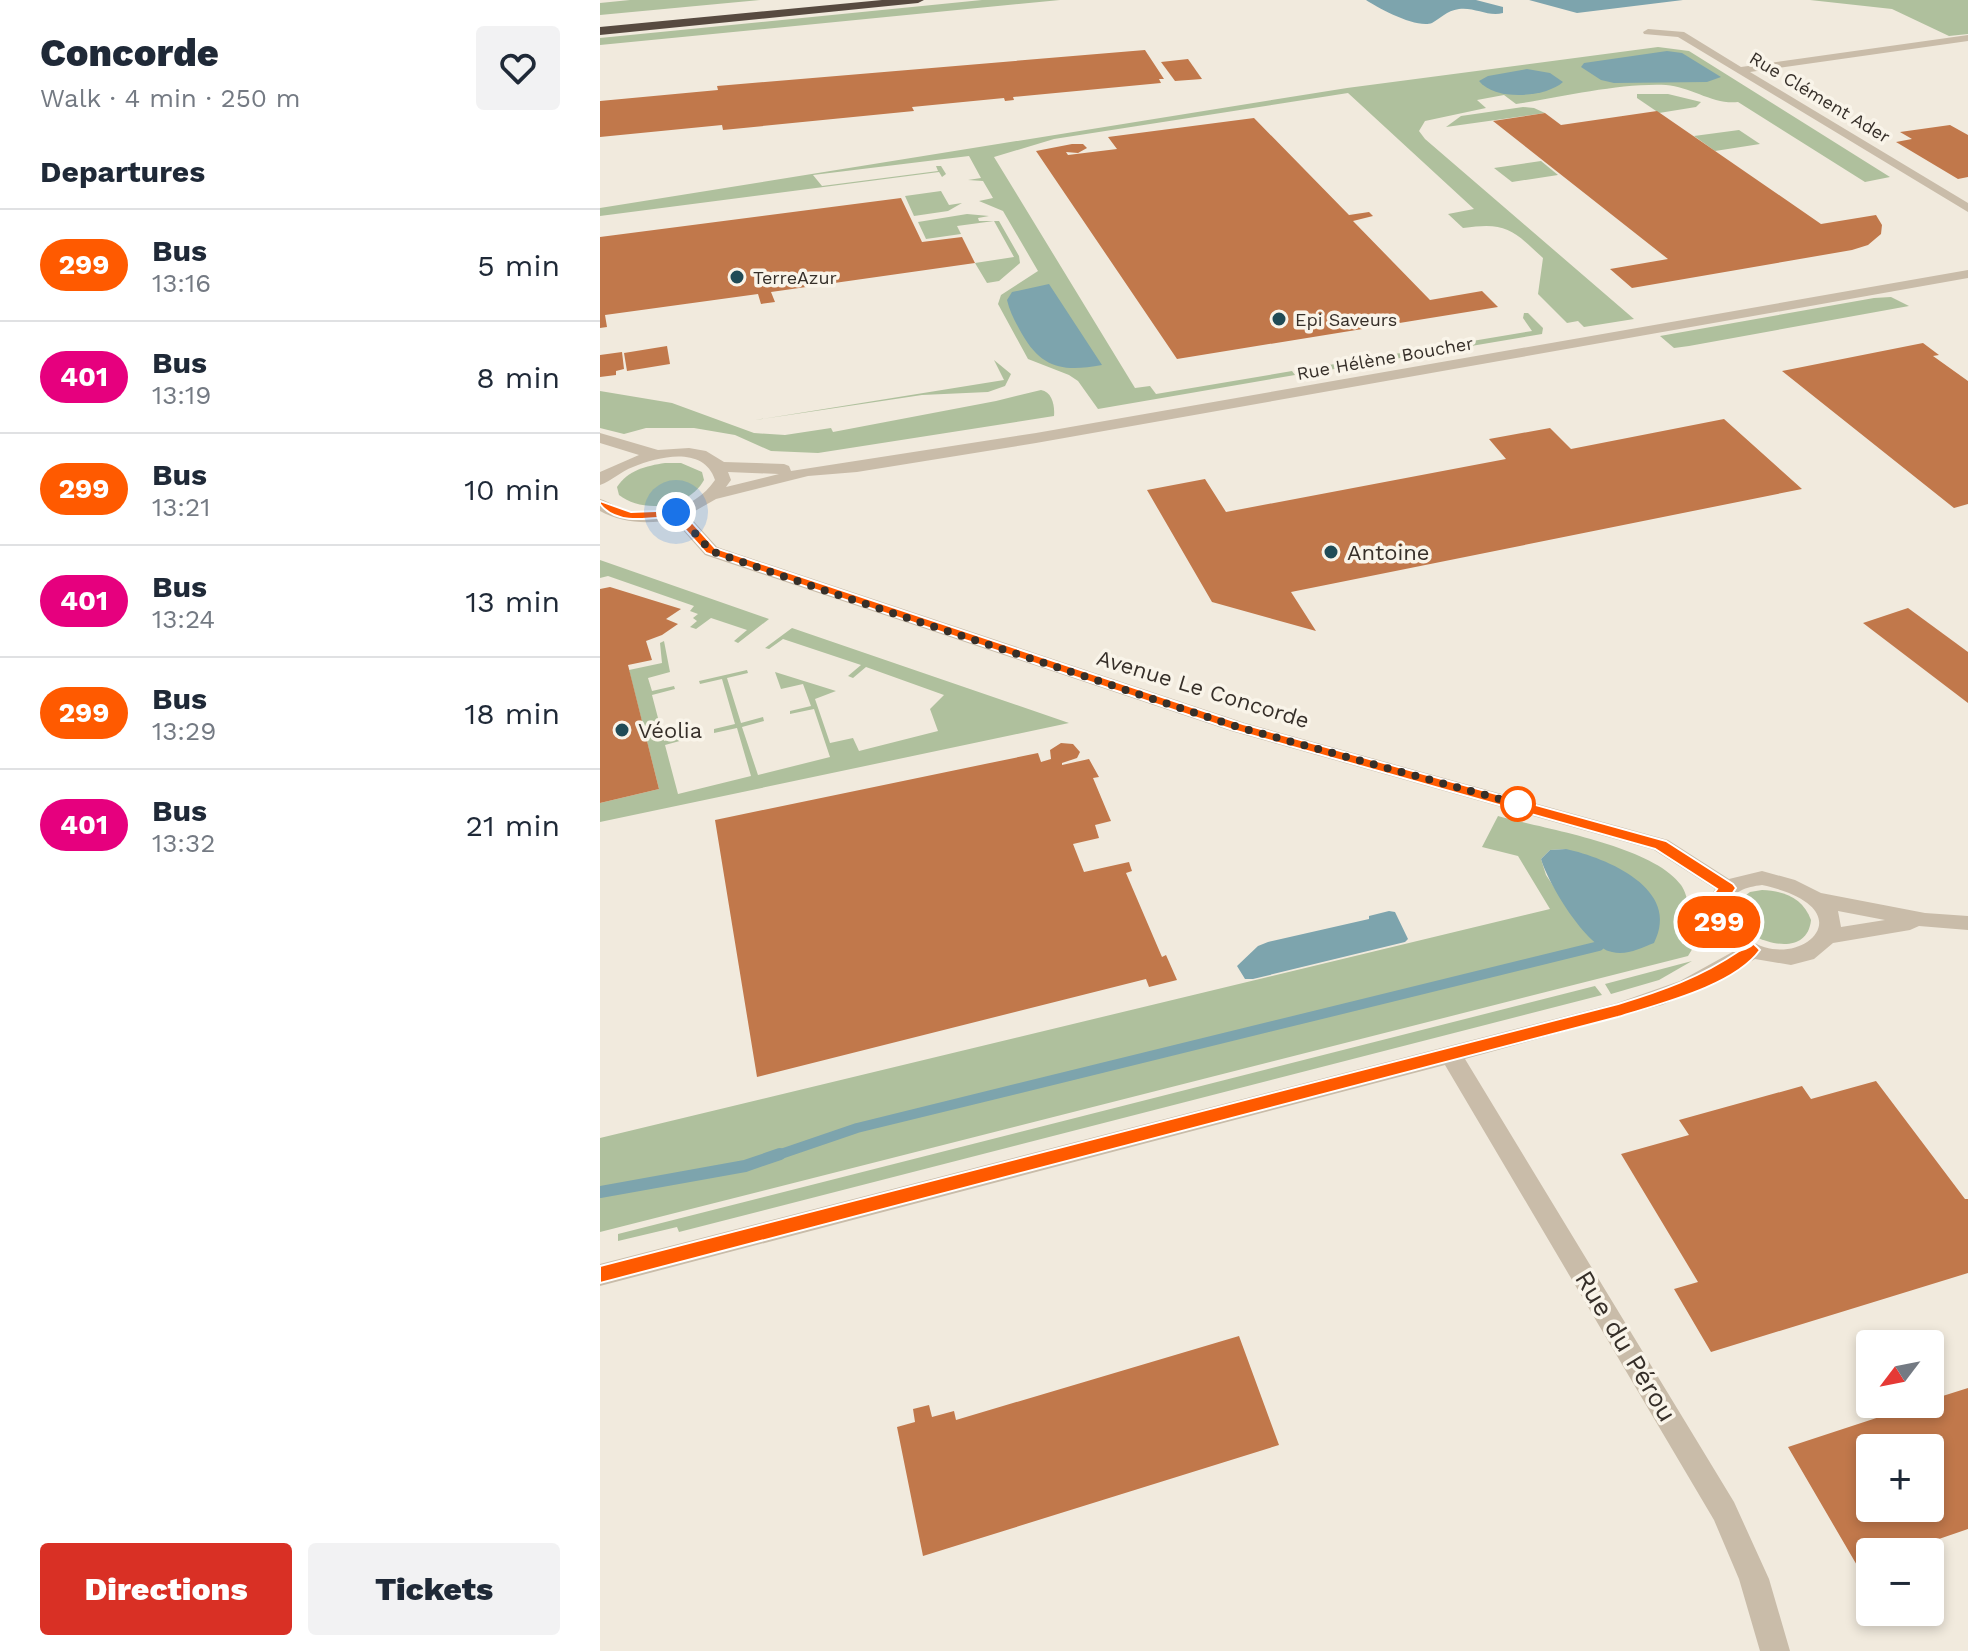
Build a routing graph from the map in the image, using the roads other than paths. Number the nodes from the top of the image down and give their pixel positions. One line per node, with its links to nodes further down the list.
1 (822, 0): 3 (highway)
2 (918, 0): 4 (highway)
3 (600, 22)
4 (600, 31)
5 (1648, 32): 7 (street, Rue Clément Ader)
6 (1968, 38): 7 (street)
7 (1740, 70): 8 (street, Rue Clément Ader)
8 (1968, 208)
9 (1968, 274): 13 (street, Rue Hélène Boucher)
10 (600, 438): 11 (street)
11 (653, 454): 12 (street, Rue Hélène Boucher); 14 (street, Rue Hélène Boucher)
12 (720, 467): 13 (street, Rue Hélène Boucher); 15 (street)
13 (808, 471): 15 (street, Rue Hélène Boucher)
14 (602, 472)
15 (713, 495): 17 (street, Rue Hélène Boucher)
16 (604, 510): 17 (street, Rue Hélène Boucher)
17 (676, 512): 18 (street, Avenue Le Concorde)
18 (1728, 888): 19 (street); 23 (street)
19 (1818, 900): 20 (street); 22 (street)
20 (1925, 920): 21 (street); 22 (street)
21 (1968, 923)
22 (1827, 937): 23 (street)
23 (1752, 950): 24 (street)
24 (1450, 1054): 25 (street); 26 (street, Rue du Pérou)
25 (600, 1275)
26 (1775, 1651)

